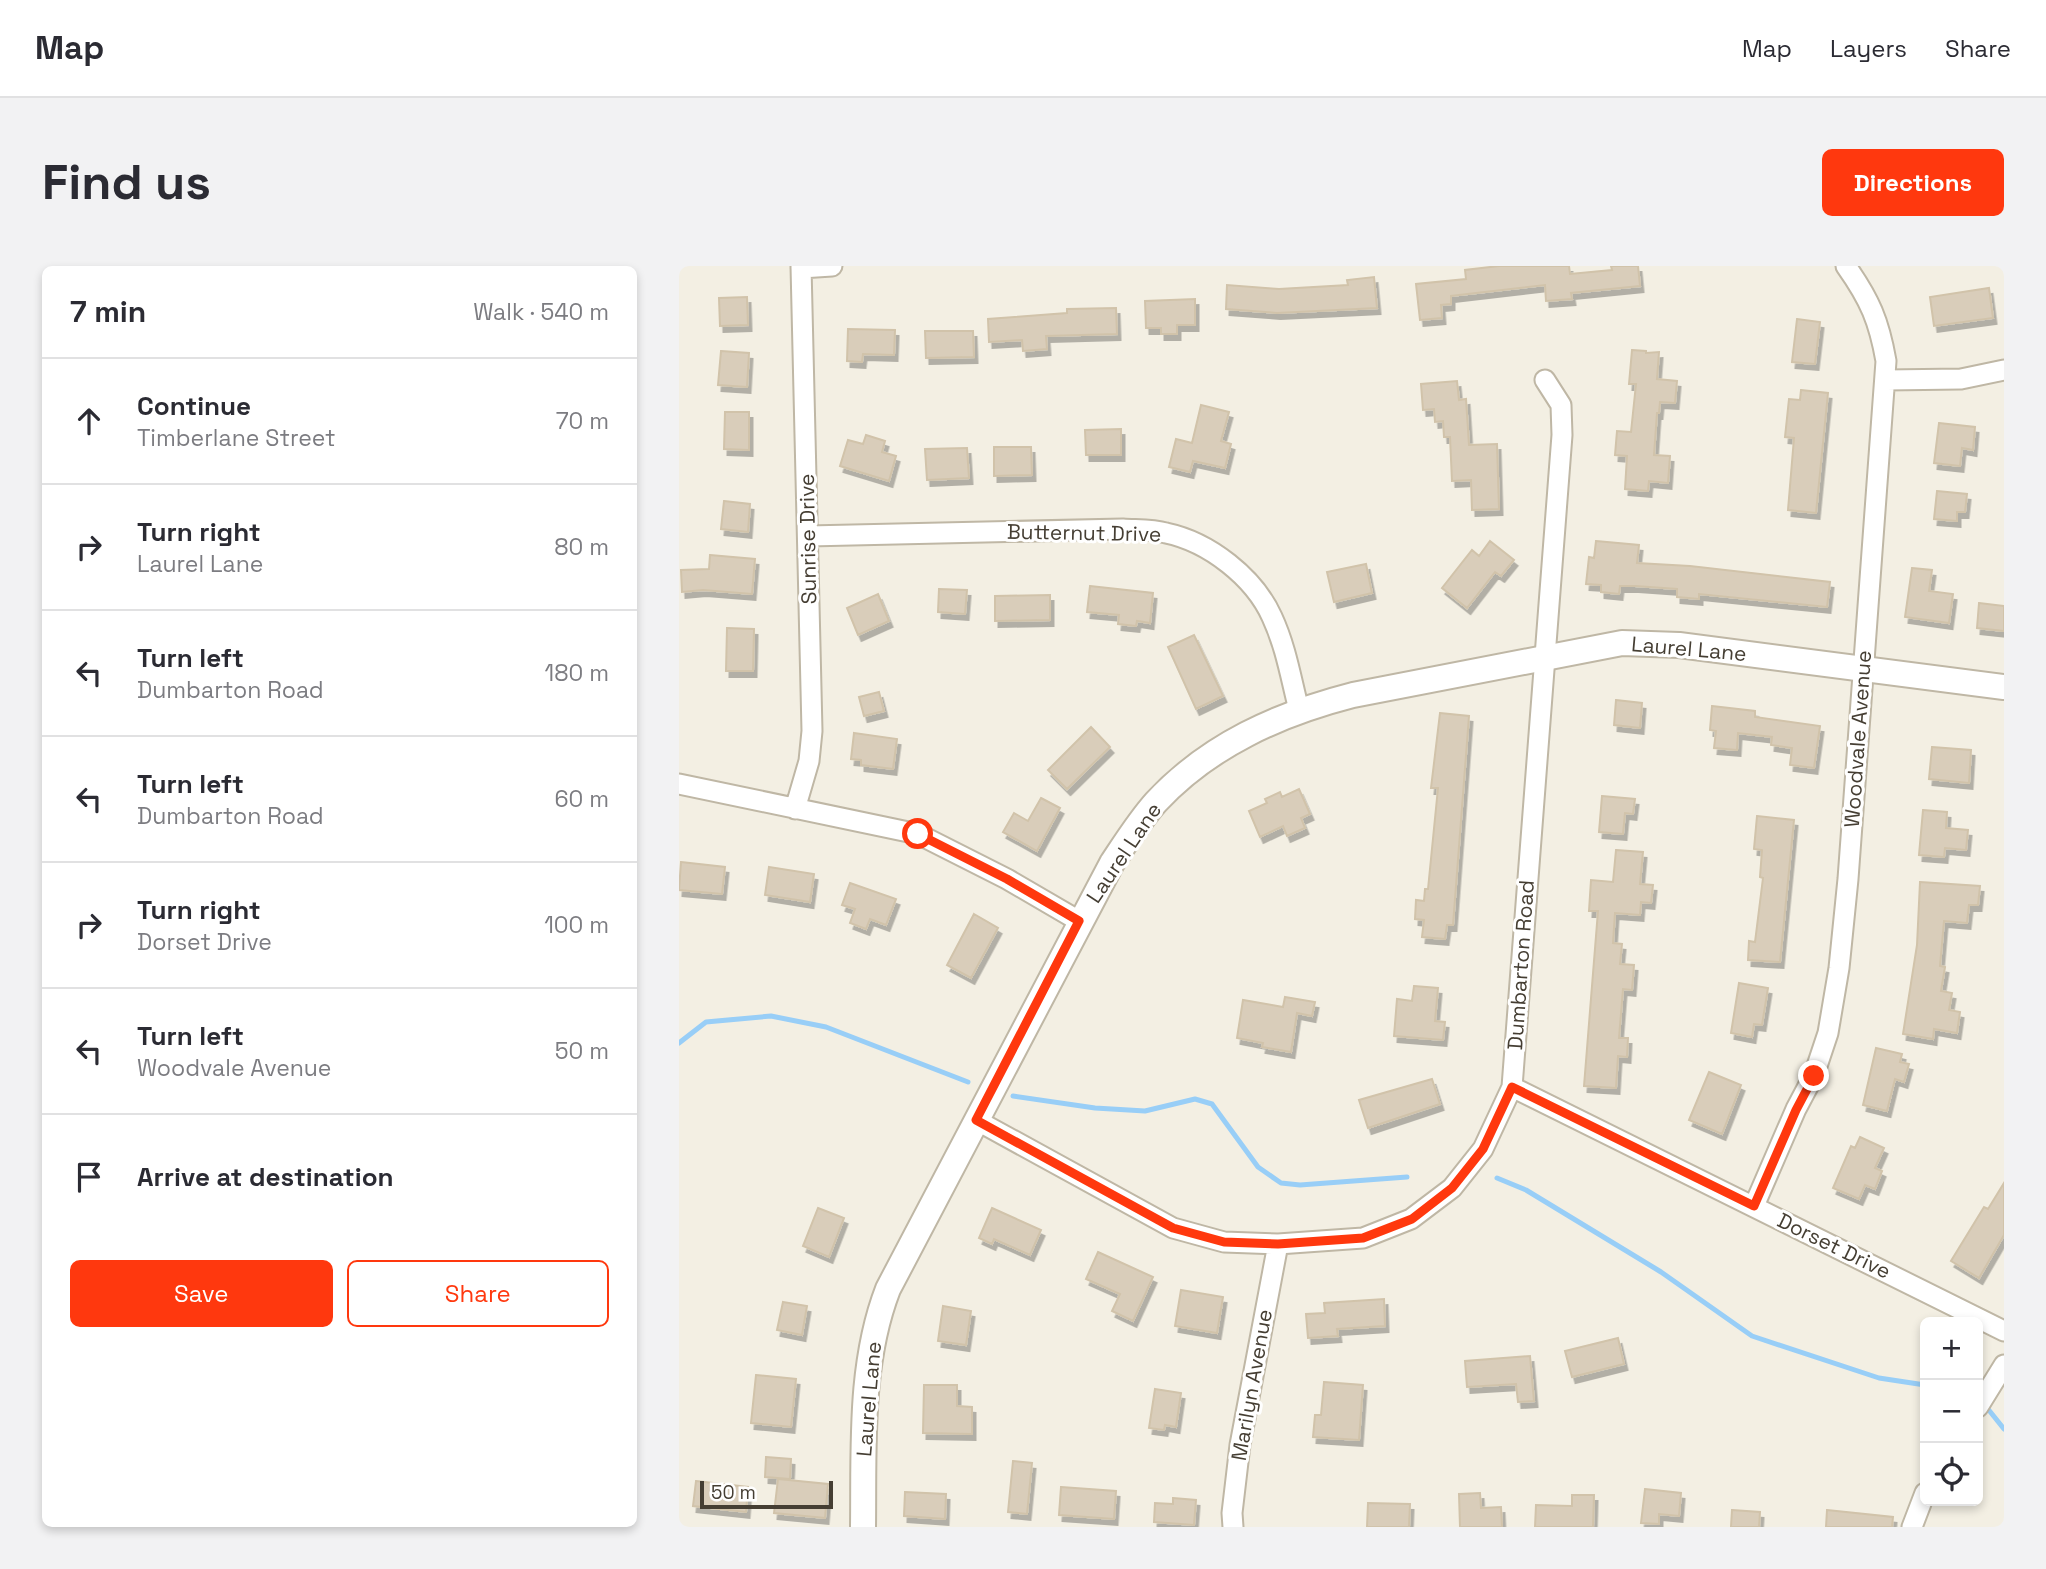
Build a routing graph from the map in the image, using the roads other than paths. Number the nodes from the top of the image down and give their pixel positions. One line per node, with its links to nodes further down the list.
1 (832, 266): 3 (street)
2 (1846, 266): 6 (street, Woodvale Avenue)
3 (801, 267): 7 (street, Sunrise Drive)
4 (2004, 370): 6 (street)
5 (1545, 380): 8 (street, Dumbarton Road)
6 (1886, 380): 9 (street, Woodvale Avenue)
7 (808, 536): 11 (street, Butternut Drive); 13 (street, Sunrise Drive)
8 (1544, 658): 9 (street, Laurel Lane); 11 (street, Laurel Lane); 15 (street, Dumbarton Road)
9 (1863, 669): 10 (street, Laurel Lane); 17 (street, Woodvale Avenue)
10 (2004, 687)
11 (1299, 710): 14 (street, Laurel Lane)
12 (679, 784): 13 (street)
13 (796, 809): 14 (street)
14 (1079, 921): 16 (street, Laurel Lane)
15 (1512, 1087): 17 (street, Dorset Drive); 18 (street, Dumbarton Road)
16 (976, 1120): 18 (street, Dumbarton Road); 23 (street, Laurel Lane)
17 (1754, 1206): 19 (street, Dorset Drive)
18 (1278, 1244): 24 (street, Marilyn Avenue)
19 (2004, 1331)
20 (2004, 1364): 21 (street)
21 (1983, 1399)
22 (1920, 1506): 25 (street)
23 (863, 1527)
24 (1233, 1527)
25 (1912, 1527)

